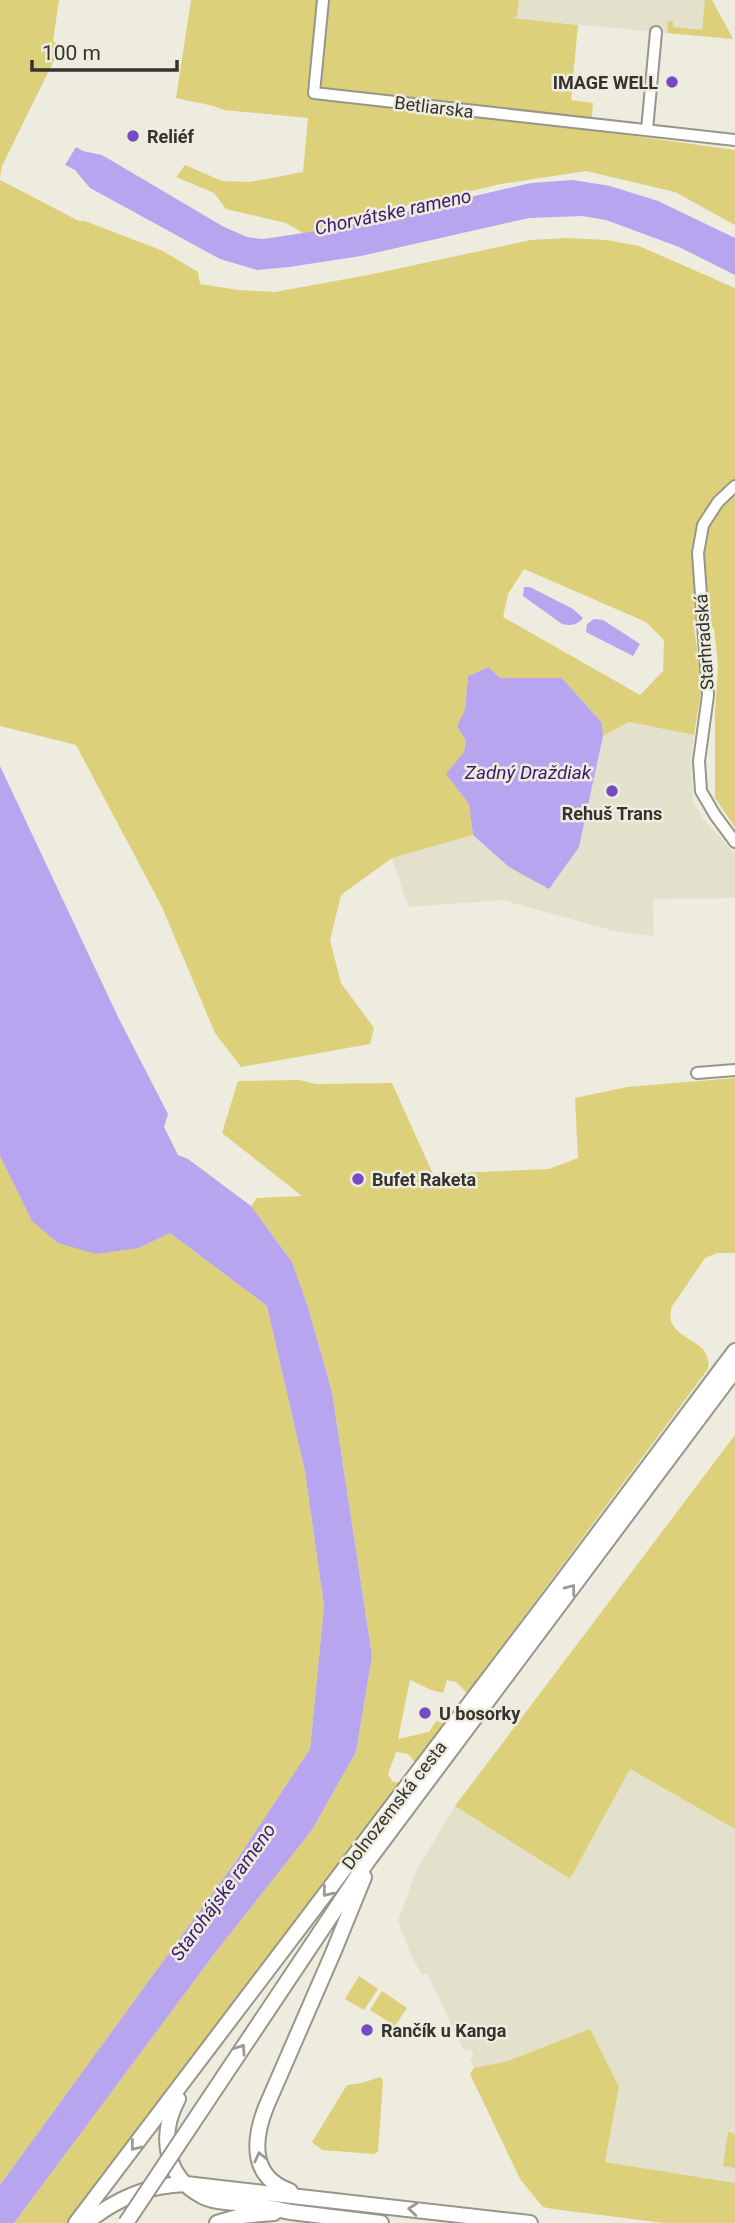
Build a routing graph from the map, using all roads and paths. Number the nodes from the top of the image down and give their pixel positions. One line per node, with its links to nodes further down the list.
1 (323, 0): 3 (street, Betliarska)
2 (656, 32): 3 (street)
3 (646, 130): 4 (street, Betliarska)
4 (735, 140)
5 (735, 486): 6 (street, Starhradská)
6 (735, 842)
7 (735, 1070): 8 (street)
8 (697, 1073)
9 (735, 1351): 12 (main road, Dolnozemská cesta, one-way to 12)
10 (735, 1370): 11 (main road, Dolnozemská cesta, one-way to 10)
11 (367, 1862): 14 (main road, one-way to 11); 18 (main road, Dolnozemská cesta, one-way to 11, bridge)
12 (191, 2073): 13 (main road); 16 (main road, Dolnozemská cesta, one-way to 16)
13 (186, 2184): 14 (main road); 15 (main road); 17 (main road)
14 (308, 2197): 21 (main road, one-way to 14)
15 (288, 2211): 19 (main road); 20 (main road)
16 (76, 2223)
17 (86, 2223)
18 (126, 2223)
19 (217, 2223)
20 (381, 2223)
21 (530, 2223)

